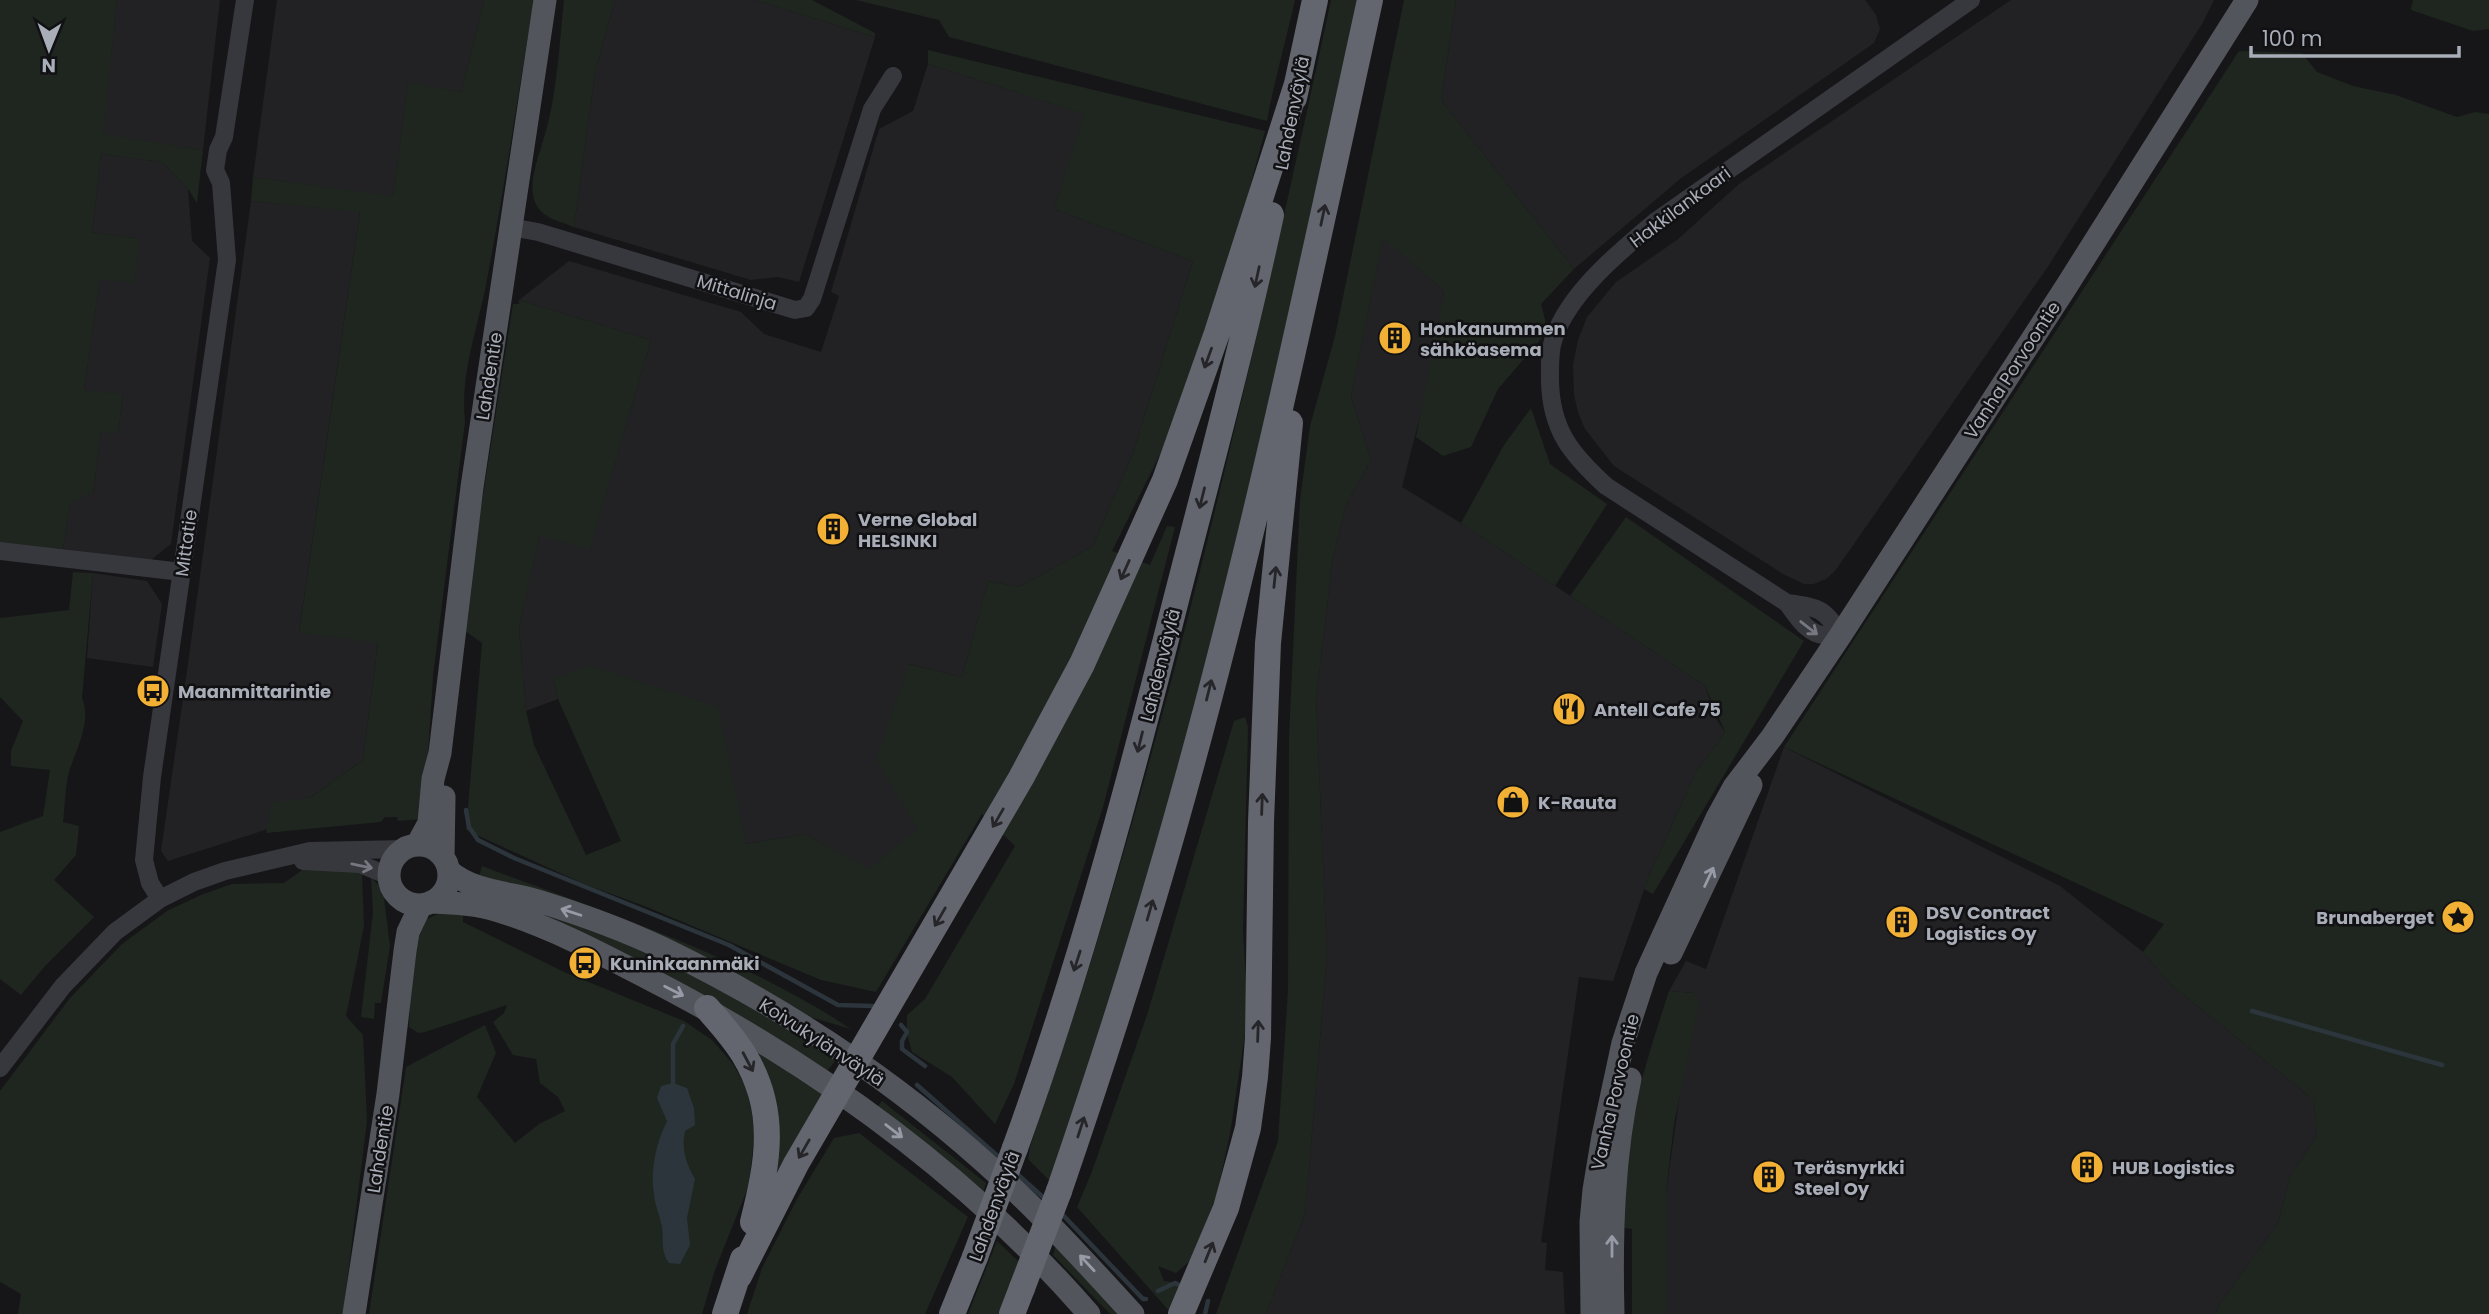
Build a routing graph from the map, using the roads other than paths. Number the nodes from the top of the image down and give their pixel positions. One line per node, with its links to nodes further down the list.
1 (245, 0): 12 (street, Mittatie)
2 (545, 0): 9 (main road, Lahdentie)
3 (1315, 0): 8 (highway, Lahdenväylä)
4 (1370, 0): 10 (highway, one-way to 4)
5 (1971, 0): 13 (street, Hakkilankaari)
6 (2247, 0): 13 (main road, Vanha Porvoontie)
7 (893, 76): 9 (street, Mittalinja)
8 (1297, 84): 24 (highway, one-way to 24); 30 (highway, Lahdenväylä, one-way to 30, bridge)
9 (510, 227): 15 (main road, Lahdentie)
10 (1298, 330): 31 (highway, one-way to 10, bridge); 34 (highway, one-way to 10)
11 (0, 551): 12 (street)
12 (182, 572): 20 (street, Mittatie)
13 (1840, 636): 14 (main road, Vanha Porvoontie)
14 (1772, 737): 35 (main road, Vanha Porvoontie); 36 (main road, Vanha Porvoontie, one-way to 14)
15 (440, 753): 16 (main road, Lahdentie); 18 (main road, Lahdentie)
16 (411, 847): 17 (street); 18 (main road); 19 (main road)
17 (285, 858): 19 (street, one-way to 19); 20 (street)
18 (446, 864): 21 (main road); 24 (main road, Koivukylänväylä, one-way to 18)
19 (392, 883): 21 (main road); 22 (main road, Lahdentie)
20 (160, 899): 25 (street)
21 (426, 904): 22 (main road, Lahdentie); 23 (main road, Koivukylänväylä, one-way to 23)
22 (399, 983): 28 (main road, Lahdentie)
23 (707, 1008): 26 (main road, Koivukylänväylä); 27 (highway, one-way to 27)
24 (854, 1061): 26 (highway); 33 (main road, Koivukylänväylä, one-way to 24)
25 (0, 1068)
26 (839, 1090): 27 (highway, one-way to 27); 32 (main road, Koivukylänväylä, one-way to 32)
27 (739, 1276): 29 (highway)
28 (354, 1314)
29 (725, 1314)
30 (952, 1314)
31 (1012, 1314)
32 (1089, 1314)
33 (1133, 1314)
34 (1181, 1314)
35 (1592, 1314)
36 (1613, 1314)

